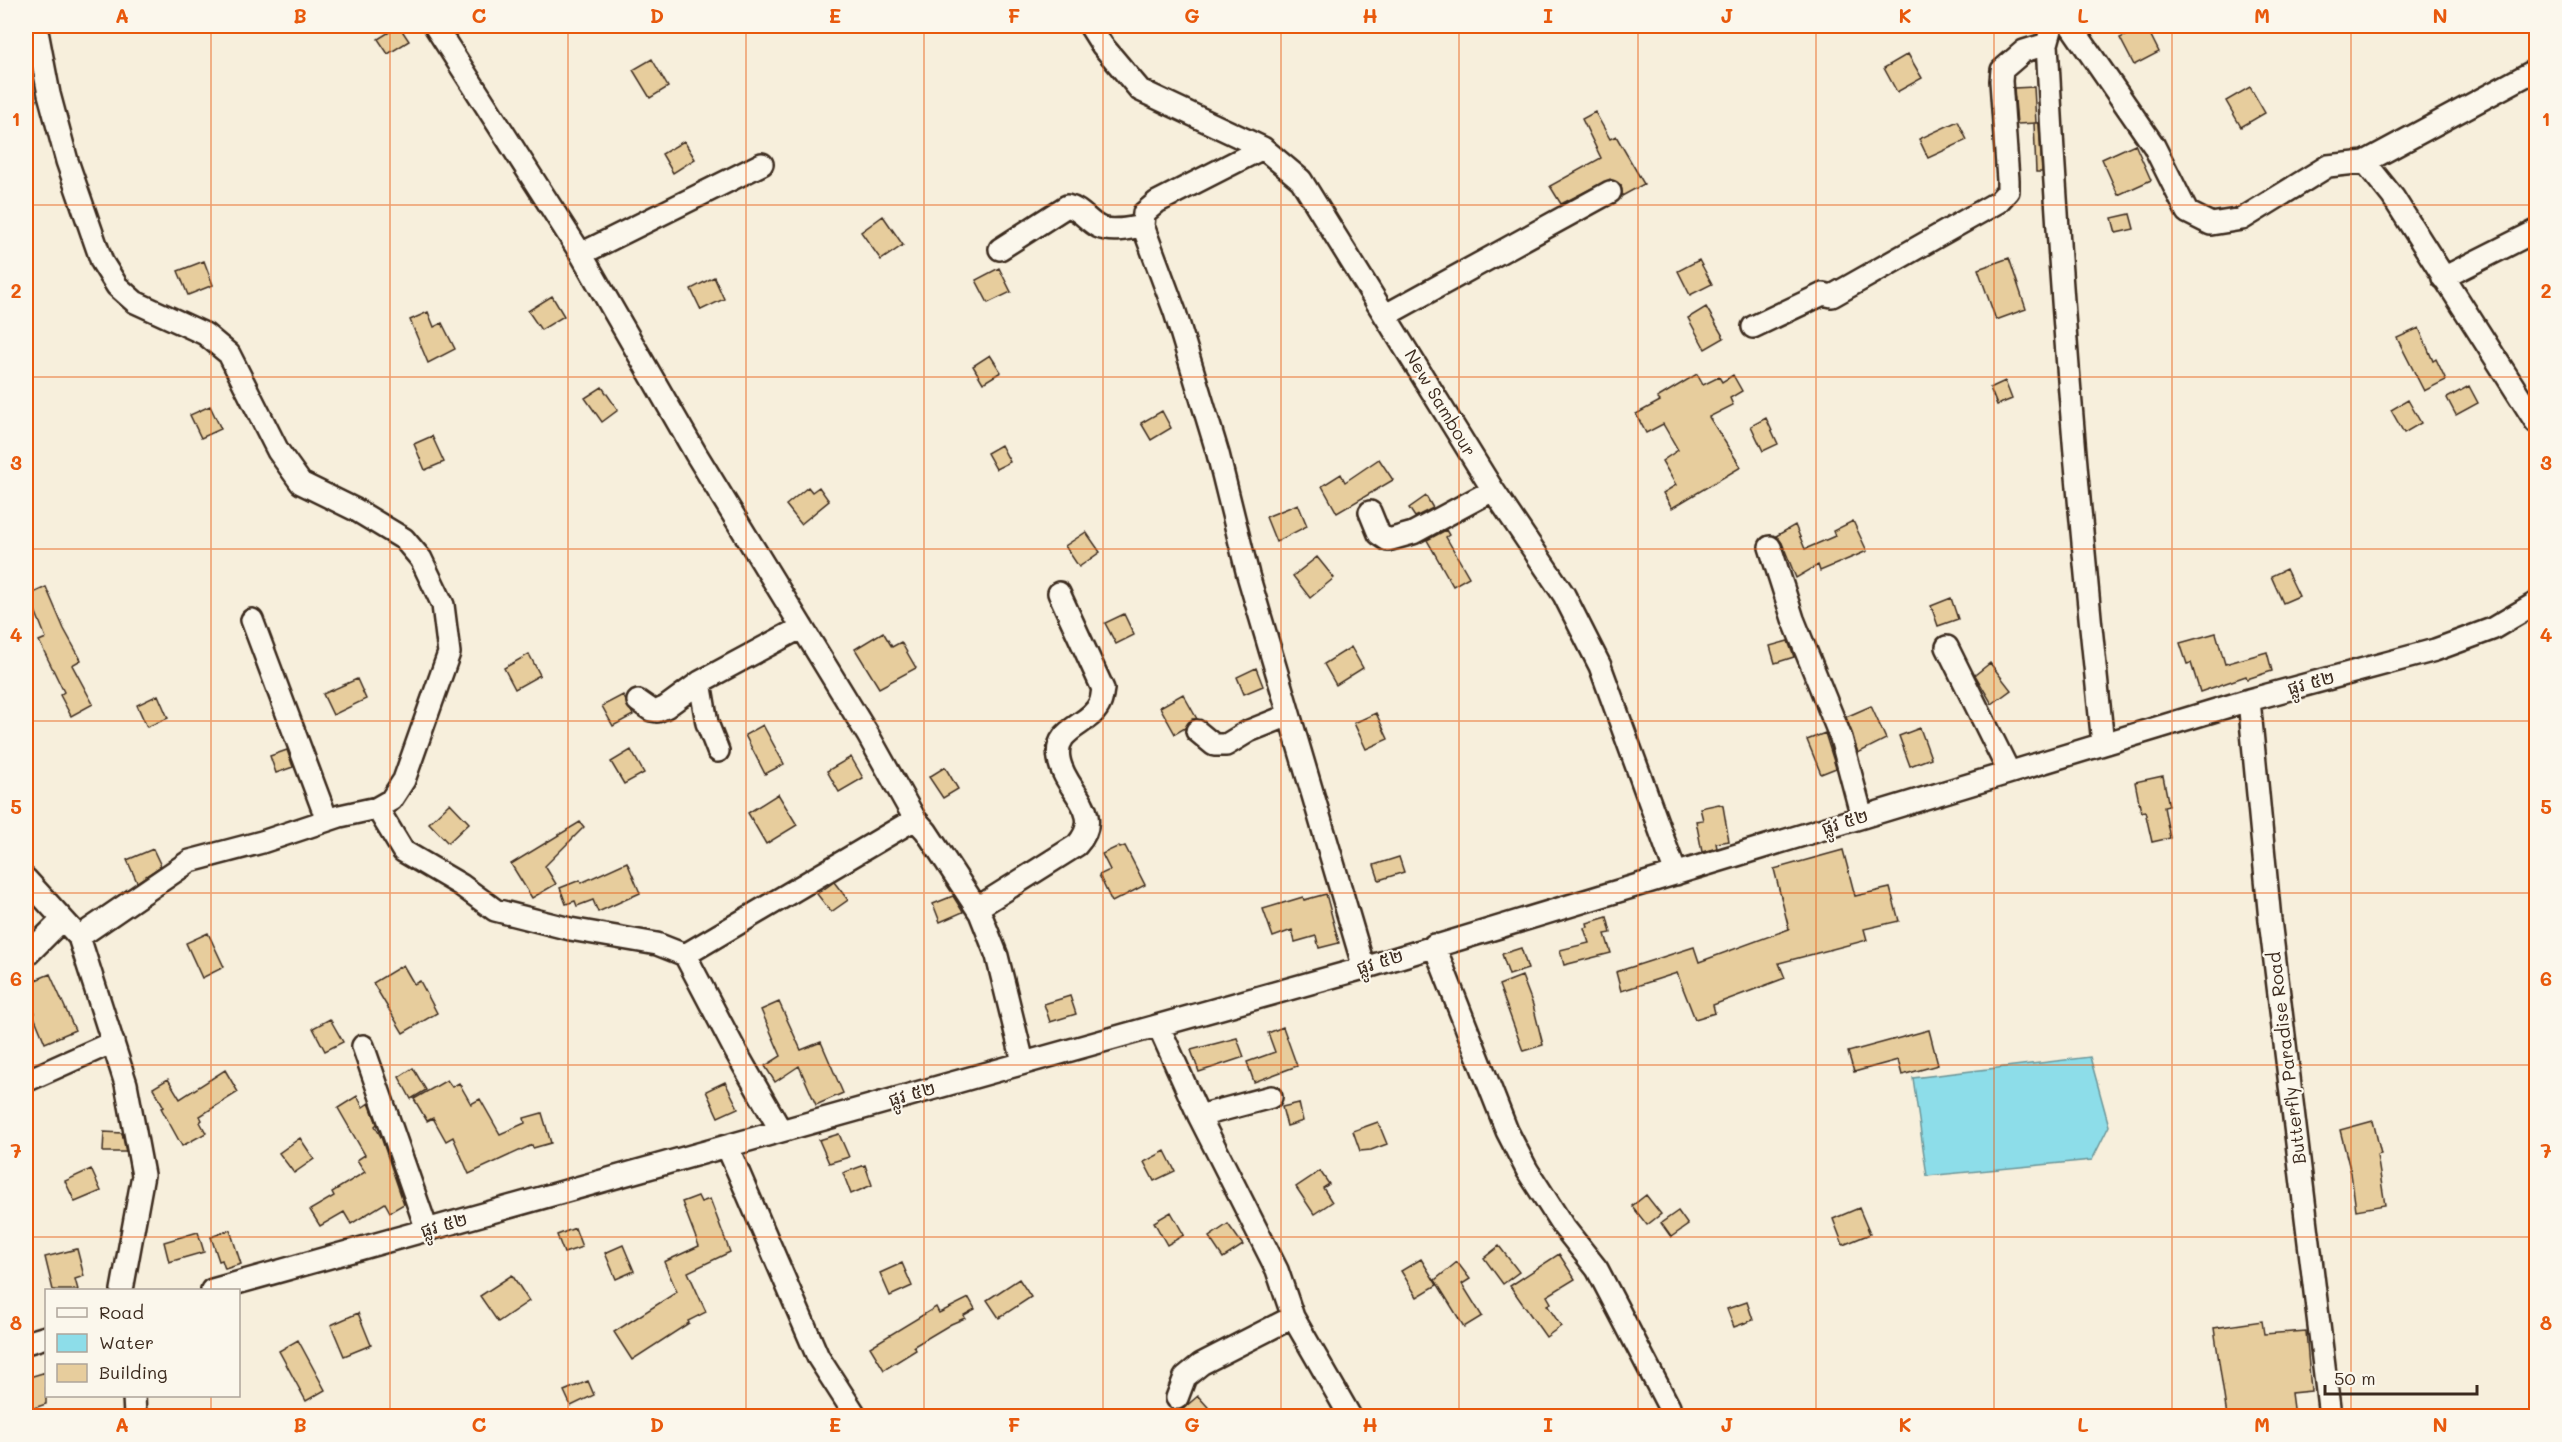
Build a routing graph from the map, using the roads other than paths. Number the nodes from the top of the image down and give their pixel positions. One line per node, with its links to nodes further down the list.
1 (36, 26): 35 (street)
2 (435, 26): 14 (street)
3 (1090, 26): 7 (street, New Sambour)
4 (2072, 26): 8 (street)
5 (2050, 35): 17 (street); 32 (street)
6 (2536, 70): 8 (street)
7 (1263, 148): 11 (street); 16 (street, New Sambour)
8 (2365, 162): 15 (street)
9 (762, 164): 14 (street)
10 (1610, 192): 16 (street)
11 (1143, 226): 13 (street); 30 (street)
12 (2536, 231): 15 (street)
13 (1000, 249)
14 (581, 254): 25 (street)
15 (2443, 278): 18 (street)
16 (1386, 315): 19 (street, New Sambour)
17 (1753, 327)
18 (2536, 422)
19 (1493, 490): 20 (street); 39 (street, New Sambour)
20 (1370, 512)
21 (1770, 547): 36 (street)
22 (1059, 593): 41 (street)
23 (2536, 603): 28 (street, ផ្លូវ ៥២)
24 (252, 620): 38 (street)
25 (802, 627): 27 (street); 37 (street)
26 (1947, 647): 34 (street)
27 (700, 682): 29 (street); 33 (street)
28 (2249, 700): 32 (street, ផ្លូវ ៥២); 69 (street, Butterfly Paradise Road)
29 (638, 701)
30 (1289, 715): 31 (street); 47 (street)
31 (1197, 731)
32 (2103, 744): 34 (street, ផ្លូវ ៥២)
33 (718, 751)
34 (2009, 772): 36 (street, ផ្លូវ ៥២)
35 (377, 808): 38 (street); 45 (street)
36 (1862, 817): 39 (street, ផ្លូវ ៥២)
37 (915, 819): 41 (street); 45 (street)
38 (327, 820): 43 (street)
39 (1676, 873): 44 (street, ផ្លូវ ៥២)
40 (26, 879): 42 (street)
41 (977, 908): 51 (street)
42 (62, 920): 43 (street); 46 (street)
43 (79, 937): 49 (street)
44 (1434, 945): 47 (street, ផ្លូវ ៥២); 65 (street)
45 (685, 955): 55 (street)
46 (26, 956)
47 (1364, 968): 48 (street, ផ្លូវ ៥២)
48 (1159, 1027): 51 (street, ផ្លូវ ៥២); 54 (street)
49 (113, 1042): 52 (street); 58 (street)
50 (363, 1046): 57 (street)
51 (1023, 1062): 55 (street, ផ្លូវ ៥២)
52 (26, 1081)
53 (1271, 1097): 54 (street)
54 (1199, 1116): 60 (street)
55 (781, 1131): 56 (street, ផ្លូវ ៥២)
56 (727, 1146): 57 (street, ផ្លូវ ៥២); 67 (street)
57 (427, 1230): 59 (street, ផ្លូវ ៥២)
58 (122, 1289)
59 (216, 1289)
60 (1293, 1317): 64 (street); 68 (street)
61 (45, 1337): 62 (street)
62 (26, 1343)
63 (134, 1397): 66 (street)
64 (1177, 1398)
65 (1669, 1407)
66 (135, 1416)
67 (856, 1416)
68 (1350, 1416)
69 (2330, 1416)

